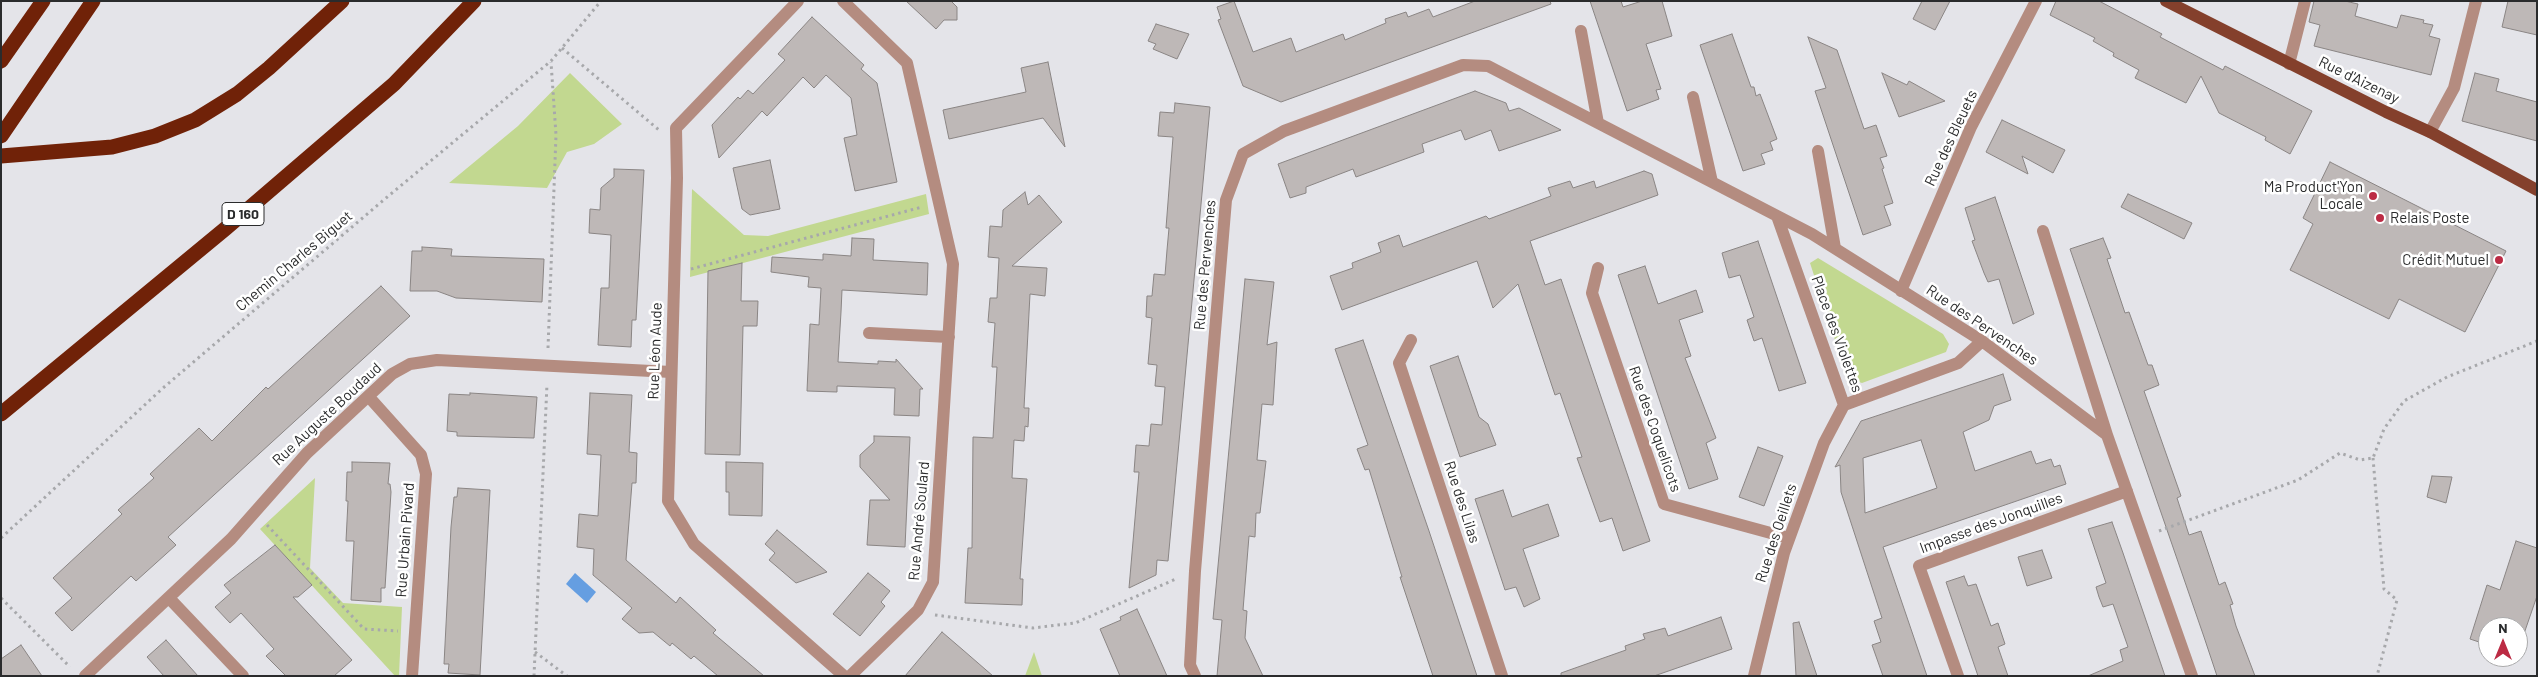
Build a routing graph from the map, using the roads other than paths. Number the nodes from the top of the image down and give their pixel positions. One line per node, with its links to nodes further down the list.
1 (43, 1): 12 (highway)
2 (93, 1): 17 (highway)
3 (342, 1): 19 (highway)
4 (474, 1): 34 (highway, D 160)
5 (798, 1): 31 (street, Rue Léon Aude)
6 (843, 1): 28 (street, Rue André Soulard)
7 (2036, 1): 26 (street, Rue des Bleuets)
8 (2166, 1): 13 (main road, Rue d'Aizenay)
9 (2305, 1): 13 (street)
10 (2476, 1): 16 (street)
11 (1581, 31): 15 (street)
12 (1, 61)
13 (2289, 64): 16 (main road, Rue d'Aizenay)
14 (1693, 97): 20 (street)
15 (1598, 123): 20 (street, Rue des Pervenches); 45 (street, Rue des Pervenches)
16 (2430, 132): 21 (main road, Rue d'Aizenay)
17 (1, 136)
18 (1818, 151): 24 (street)
19 (1, 156)
20 (1712, 182): 22 (street, Rue des Pervenches)
21 (2537, 190)
22 (1777, 216): 24 (street, Rue des Pervenches); 33 (street, Place des Violettes)
23 (2042, 231): 35 (street)
24 (1835, 248): 26 (street, Rue des Pervenches)
25 (1598, 268): 37 (street, Rue des Coquelicots)
26 (1901, 290): 30 (street, Rue des Pervenches)
27 (869, 333): 28 (street)
28 (949, 337): 44 (street, Rue André Soulard)
29 (1411, 340): 46 (street, Rue des Lilas)
30 (1982, 341): 33 (street, Place des Violettes); 35 (street, Rue des Pervenches)
31 (671, 372): 32 (street, Rue Auguste Boudaud); 43 (street, Rue Léon Aude)
32 (369, 398): 38 (street, Rue Auguste Boudaud); 42 (street, Rue Urbain Pivard)
33 (1844, 405): 37 (street, Rue des Oeillets)
34 (1, 414)
35 (2107, 435): 36 (street)
36 (2126, 491): 47 (street, Impasse des Jonquilles); 48 (street)
37 (1789, 538): 39 (street, Rue des Oeillets)
38 (169, 598): 40 (street, Rue Auguste Boudaud); 41 (street)
39 (1750, 674)
40 (85, 676)
41 (243, 676)
42 (412, 676)
43 (844, 676)
44 (850, 676)
45 (1195, 676)
46 (1502, 676)
47 (1958, 676)
48 (2192, 676)

